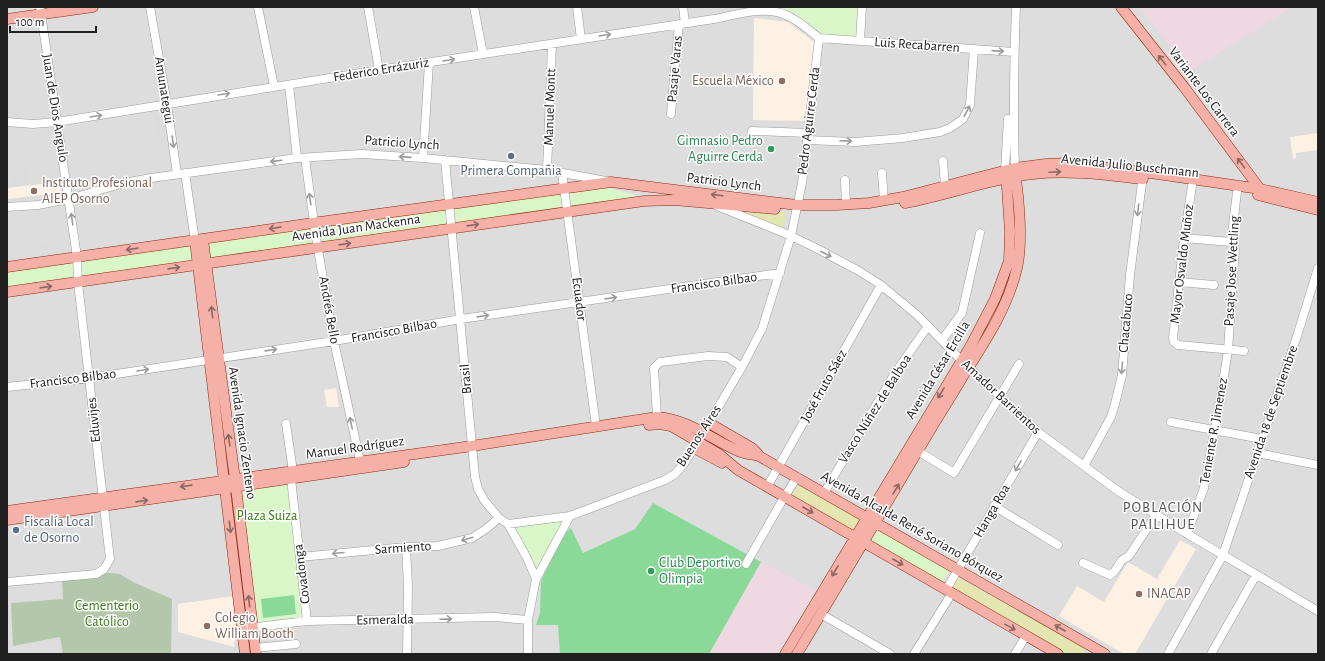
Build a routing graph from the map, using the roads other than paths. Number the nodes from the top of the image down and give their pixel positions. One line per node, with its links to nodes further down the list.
1 (93, 7): 12 (main road)
2 (150, 7): 26 (street, Amunategui)
3 (258, 7): 25 (street)
4 (368, 7): 23 (street)
5 (474, 7): 21 (street)
6 (578, 7): 16 (street)
7 (683, 7): 14 (street, Pasaje Varas)
8 (862, 7): 17 (street)
9 (1016, 7): 20 (street, Avenida César Ercilla)
10 (1121, 7): 48 (main road, Variante Los Carrera, one-way to 10)
11 (755, 9): 14 (street, Federico Errázuriz); 15 (street, Federico Errázuriz)
12 (40, 11): 13 (main road); 29 (street, Juan de Dios Angulo)
13 (7, 18)
14 (682, 23): 16 (street, Federico Errázuriz, one-way to 14); 27 (street, Pasaje Varas)
15 (819, 38): 17 (street, Luis Recabarren); 31 (street, Pedro Aguirre Cerda)
16 (581, 39): 18 (street, Federico Errázuriz)
17 (860, 41): 19 (street, Luis Recabarren)
18 (552, 44): 21 (street, Federico Errázuriz); 36 (street, Manuel Montt)
19 (974, 49): 20 (street, Luis Recabarren, one-way to 20); 31 (street, one-way to 19)
20 (1014, 52): 39 (street, Avenida César Ercilla)
21 (482, 54): 22 (street, Federico Errázuriz, one-way to 21)
22 (429, 63): 23 (street, Federico Errázuriz); 33 (street)
23 (379, 70): 24 (street, Federico Errázuriz)
24 (288, 85): 25 (street, Federico Errázuriz); 32 (street, Andrés Bello)
25 (274, 86): 26 (street, Federico Errázuriz, one-way to 25)
26 (167, 104): 29 (street, Federico Errázuriz, one-way to 26); 40 (street, Amunategui, one-way to 40)
27 (671, 114)
28 (7, 122): 29 (street, Federico Errázuriz)
29 (57, 122): 49 (street, Juan de Dios Angulo)
30 (752, 131): 31 (street)
31 (807, 137): 56 (street, Pedro Aguirre Cerda)
32 (301, 158): 33 (street, Patricio Lynch, one-way to 32); 40 (street, Patricio Lynch, one-way to 40); 60 (street, Andrés Bello, one-way to 32)
33 (423, 158): 34 (street, Patricio Lynch)
34 (445, 160): 36 (street, Patricio Lynch); 53 (street, Brasil)
35 (942, 161): 44 (street)
36 (547, 170): 37 (street, Patricio Lynch)
37 (562, 173): 43 (street, Patricio Lynch); 46 (street, Ecuador)
38 (882, 173): 50 (street)
39 (1011, 173): 41 (main road, Avenida Julio Buschmann); 44 (main road, Avenida Julio Buschmann); 56 (main road, Avenida Julio Buschmann); 59 (main road, Avenida César Ercilla); 61 (main road, Avenida César Ercilla)
40 (181, 174): 49 (street, Patricio Lynch); 66 (street, Amunategui)
41 (1143, 175): 45 (main road, Avenida Julio Buschmann); 48 (main road, Avenida Julio Buschmann); 113 (street, Chacabuco, one-way to 113)
42 (845, 180): 54 (street)
43 (611, 182): 46 (main road, Avenida Juan Mackenna); 56 (main road, Patricio Lynch, one-way to 43)
44 (945, 186): 50 (main road, Avenida Julio Buschmann)
45 (1192, 186): 47 (main road, Avenida Julio Buschmann); 65 (street, Mayor Osvaldo Muñoz)
46 (565, 188): 53 (main road, Avenida Juan Mackenna); 58 (street, Ecuador)
47 (1237, 192): 48 (main road, Avenida Julio Buschmann); 67 (street, Pasaje Jose Wettling)
48 (1260, 192): 51 (main road, Avenida Julio Buschmann); 57 (main road, Avenida Julio Buschmann)
49 (69, 199): 55 (street, Patricio Lynch); 69 (street, Juan de Dios Angulo, one-way to 49)
50 (884, 200): 54 (main road, Avenida Julio Buschmann)
51 (1318, 202)
52 (709, 203): 56 (main road, Avenida Juan Mackenna); 58 (main road, Avenida Juan Mackenna); 64 (street, Avenida Juan Mackenna)
53 (449, 204): 60 (main road, Avenida Juan Mackenna); 62 (street, Brasil)
54 (846, 205): 56 (main road, Avenida Julio Buschmann)
55 (7, 207)
56 (798, 209): 64 (street, Buenos Aires)
57 (1318, 210)
58 (568, 212): 62 (main road, Avenida Juan Mackenna, one-way to 58); 81 (street, Ecuador)
59 (1009, 219): 61 (main road); 70 (main road, Avenida César Ercilla)
60 (314, 222): 66 (main road, Avenida Juan Mackenna, one-way to 66); 68 (street, Andrés Bello)
61 (1019, 223): 73 (main road, Avenida César Ercilla)
62 (452, 228): 68 (main road, Avenida Juan Mackenna, one-way to 62); 84 (street, Brasil)
63 (980, 233): 86 (street)
64 (791, 236): 75 (street, Buenos Aires); 78 (street, Amador Barrientos, one-way to 78)
65 (1184, 238): 67 (street); 76 (street, Mayor Osvaldo Muñoz)
66 (199, 240): 69 (main road, Avenida Juan Mackenna, one-way to 69); 71 (main road, Avenida Ignacio Zenteno)
67 (1231, 242): 88 (street, Pasaje Jose Wettling)
68 (318, 248): 71 (main road, Avenida Juan Mackenna); 87 (street, Andrés Bello)
69 (77, 257): 72 (main road, Avenida Juan Mackenna); 77 (street, Eduvijes)
70 (1009, 261): 73 (main road); 82 (main road, Avenida César Ercilla)
71 (202, 264): 77 (main road, Avenida Juan Mackenna, one-way to 71); 90 (main road, Avenida Ignacio Zenteno)
72 (7, 267)
73 (1018, 267): 83 (main road, Avenida César Ercilla)
74 (1318, 268): 105 (street, Avenida 18 de Septiembre)
75 (780, 273): 81 (street, Francisco Bilbao, one-way to 75); 93 (street, Buenos Aires)
76 (1179, 282): 79 (street); 88 (street, Mayor Osvaldo Muñoz)
77 (78, 283): 80 (main road, Avenida Juan Mackenna, one-way to 77); 95 (street, Eduvijes)
78 (881, 285): 85 (street, Amador Barrientos); 114 (street, José Fruto Sáez)
79 (1214, 285)
80 (7, 292)
81 (580, 302): 84 (street, Francisco Bilbao, one-way to 81); 102 (street, Ecuador)
82 (990, 310): 83 (main road); 91 (main road, Avenida César Ercilla)
83 (1001, 314): 94 (main road, Avenida César Ercilla)
84 (461, 319): 87 (street, Francisco Bilbao); 107 (street, Brasil)
85 (928, 326): 86 (street, Amador Barrientos); 120 (street, Vasco Núñez de Balboa)
86 (942, 340): 91 (street, Amador Barrientos)
87 (334, 341): 90 (street, Francisco Bilbao, one-way to 87); 111 (street, Andrés Bello, one-way to 87)
88 (1228, 350): 89 (street); 103 (street, Teniente R. Jimenez)
89 (1244, 351)
90 (213, 359): 95 (street, Francisco Bilbao, one-way to 90); 117 (main road, Avenida Ignacio Zenteno, one-way to 90); 118 (main road, Avenida Ignacio Zenteno)
91 (961, 360): 94 (street, Amador Barrientos); 108 (main road, Avenida César Ercilla, one-way to 108)
92 (1019, 364): 97 (street)
93 (742, 367): 98 (street); 100 (street, Buenos Aires)
94 (969, 367): 97 (street, Amador Barrientos); 108 (main road, Avenida César Ercilla)
95 (90, 378): 96 (street, Francisco Bilbao); 122 (street, Eduvijes)
96 (7, 387)
97 (999, 397): 104 (street, Amador Barrientos); 108 (street)
98 (657, 417): 102 (main road, Manuel Rodríguez); 106 (main road, Manuel Rodríguez)
99 (1171, 422): 103 (street)
100 (709, 423): 106 (street, Buenos Aires); 110 (main road)
101 (286, 424): 115 (street, Covadonga)
102 (596, 426): 107 (main road, Manuel Rodríguez)
103 (1215, 430): 105 (street); 132 (street, Teniente R. Jimenez)
104 (1038, 432): 113 (street, Amador Barrientos); 123 (street, Hanga Roa, one-way to 123)
105 (1262, 439): 109 (street, Avenida 18 de Septiembre)
106 (698, 440): 107 (main road, Manuel Rodríguez); 110 (main road, Avenida Alcalde René Soriano Bórquez); 119 (main road); 126 (street, Buenos Aires)
107 (472, 449): 111 (main road, Manuel Rodríguez); 115 (main road, Manuel Rodríguez); 128 (street, Brasil)
108 (914, 449): 127 (main road, Avenida César Ercilla); 130 (main road, Avenida César Ercilla, one-way to 108)
109 (1257, 453): 112 (street); 136 (street, Avenida 18 de Septiembre)
110 (759, 456): 114 (main road, Avenida Alcalde René Soriano Bórquez)
111 (360, 461): 115 (main road, Manuel Rodríguez)
112 (1318, 465)
113 (1084, 466): 125 (street, Amador Barrientos)
114 (778, 467): 116 (main road, Avenida Alcalde René Soriano Bórquez); 119 (street, José Fruto Sáez)
115 (292, 475): 117 (main road, Manuel Rodríguez); 137 (street, Covadonga)
116 (797, 477): 120 (main road, Avenida Alcalde René Soriano Bórquez); 121 (street)
117 (235, 483): 118 (main road, Manuel Rodríguez); 150 (main road, Avenida Ignacio Zenteno, one-way to 117)
118 (225, 485): 122 (main road, Manuel Rodríguez); 150 (main road, Avenida Ignacio Zenteno, one-way to 150)
119 (767, 487): 121 (main road)
120 (824, 493): 127 (main road, Avenida Alcalde René Soriano Bórquez)
121 (785, 497): 133 (main road, one-way to 133); 139 (street)
122 (103, 502): 124 (main road, Manuel Rodríguez); 129 (main road, Manuel Rodríguez); 143 (street, Eduvijes)
123 (994, 506): 134 (street); 140 (street, Hanga Roa)
124 (7, 511)
125 (1156, 515): 132 (street, Amador Barrientos); 138 (street)
126 (570, 516): 131 (street, Buenos Aires); 142 (street)
127 (866, 517): 130 (main road, Avenida Alcalde René Soriano Bórquez); 133 (main road, Avenida César Ercilla)
128 (499, 518): 131 (street, Brasil); 135 (street, Sarmiento, one-way to 135)
129 (7, 520)
130 (876, 522): 133 (main road, Avenida César Ercilla); 140 (main road, Avenida Alcalde René Soriano Bórquez)
131 (508, 524): 142 (street, Brasil)
132 (1187, 534): 136 (street, Amador Barrientos)
133 (859, 540): 144 (main road, one-way to 144); 146 (main road, Avenida César Ercilla); 160 (main road, Avenida César Ercilla, one-way to 160)
134 (1058, 545)
135 (406, 547): 137 (street, Sarmiento, one-way to 137); 147 (street)
136 (1223, 555): 141 (street, Amador Barrientos); 166 (street, Avenida 18 de Septiembre)
137 (300, 557): 149 (street, Covadonga)
138 (1083, 563)
139 (746, 564)
140 (958, 570): 144 (street, Hanga Roa); 154 (main road, Avenida Alcalde René Soriano Bórquez, one-way to 140)
141 (1256, 575): 145 (street, Amador Barrientos); 167 (street)
142 (536, 579): 148 (street)
143 (7, 582)
144 (949, 591): 151 (main road, one-way to 151); 162 (street, Hanga Roa)
145 (1318, 611)
146 (822, 614): 155 (main road, Avenida César Ercilla); 161 (street)
147 (407, 620): 148 (street, Esmeralda, one-way to 148); 149 (street, Esmeralda); 158 (street)
148 (528, 620): 159 (street)
149 (307, 621): 150 (street, Esmeralda)
150 (247, 628): 153 (main road, Avenida Ignacio Zenteno); 156 (street); 157 (main road, Avenida Ignacio Zenteno)
151 (1026, 636): 163 (street); 164 (main road)
152 (296, 644): 153 (street)
153 (255, 651)
154 (1092, 651): 165 (main road, Avenida Alcalde René Soriano Bórquez)
155 (801, 653)
156 (240, 654)
157 (245, 654)
158 (407, 654)
159 (528, 654)
160 (785, 654)
161 (890, 654)
162 (914, 654)
163 (1015, 654)
164 (1058, 654)
165 (1105, 654)
166 (1168, 654)
167 (1211, 654)

